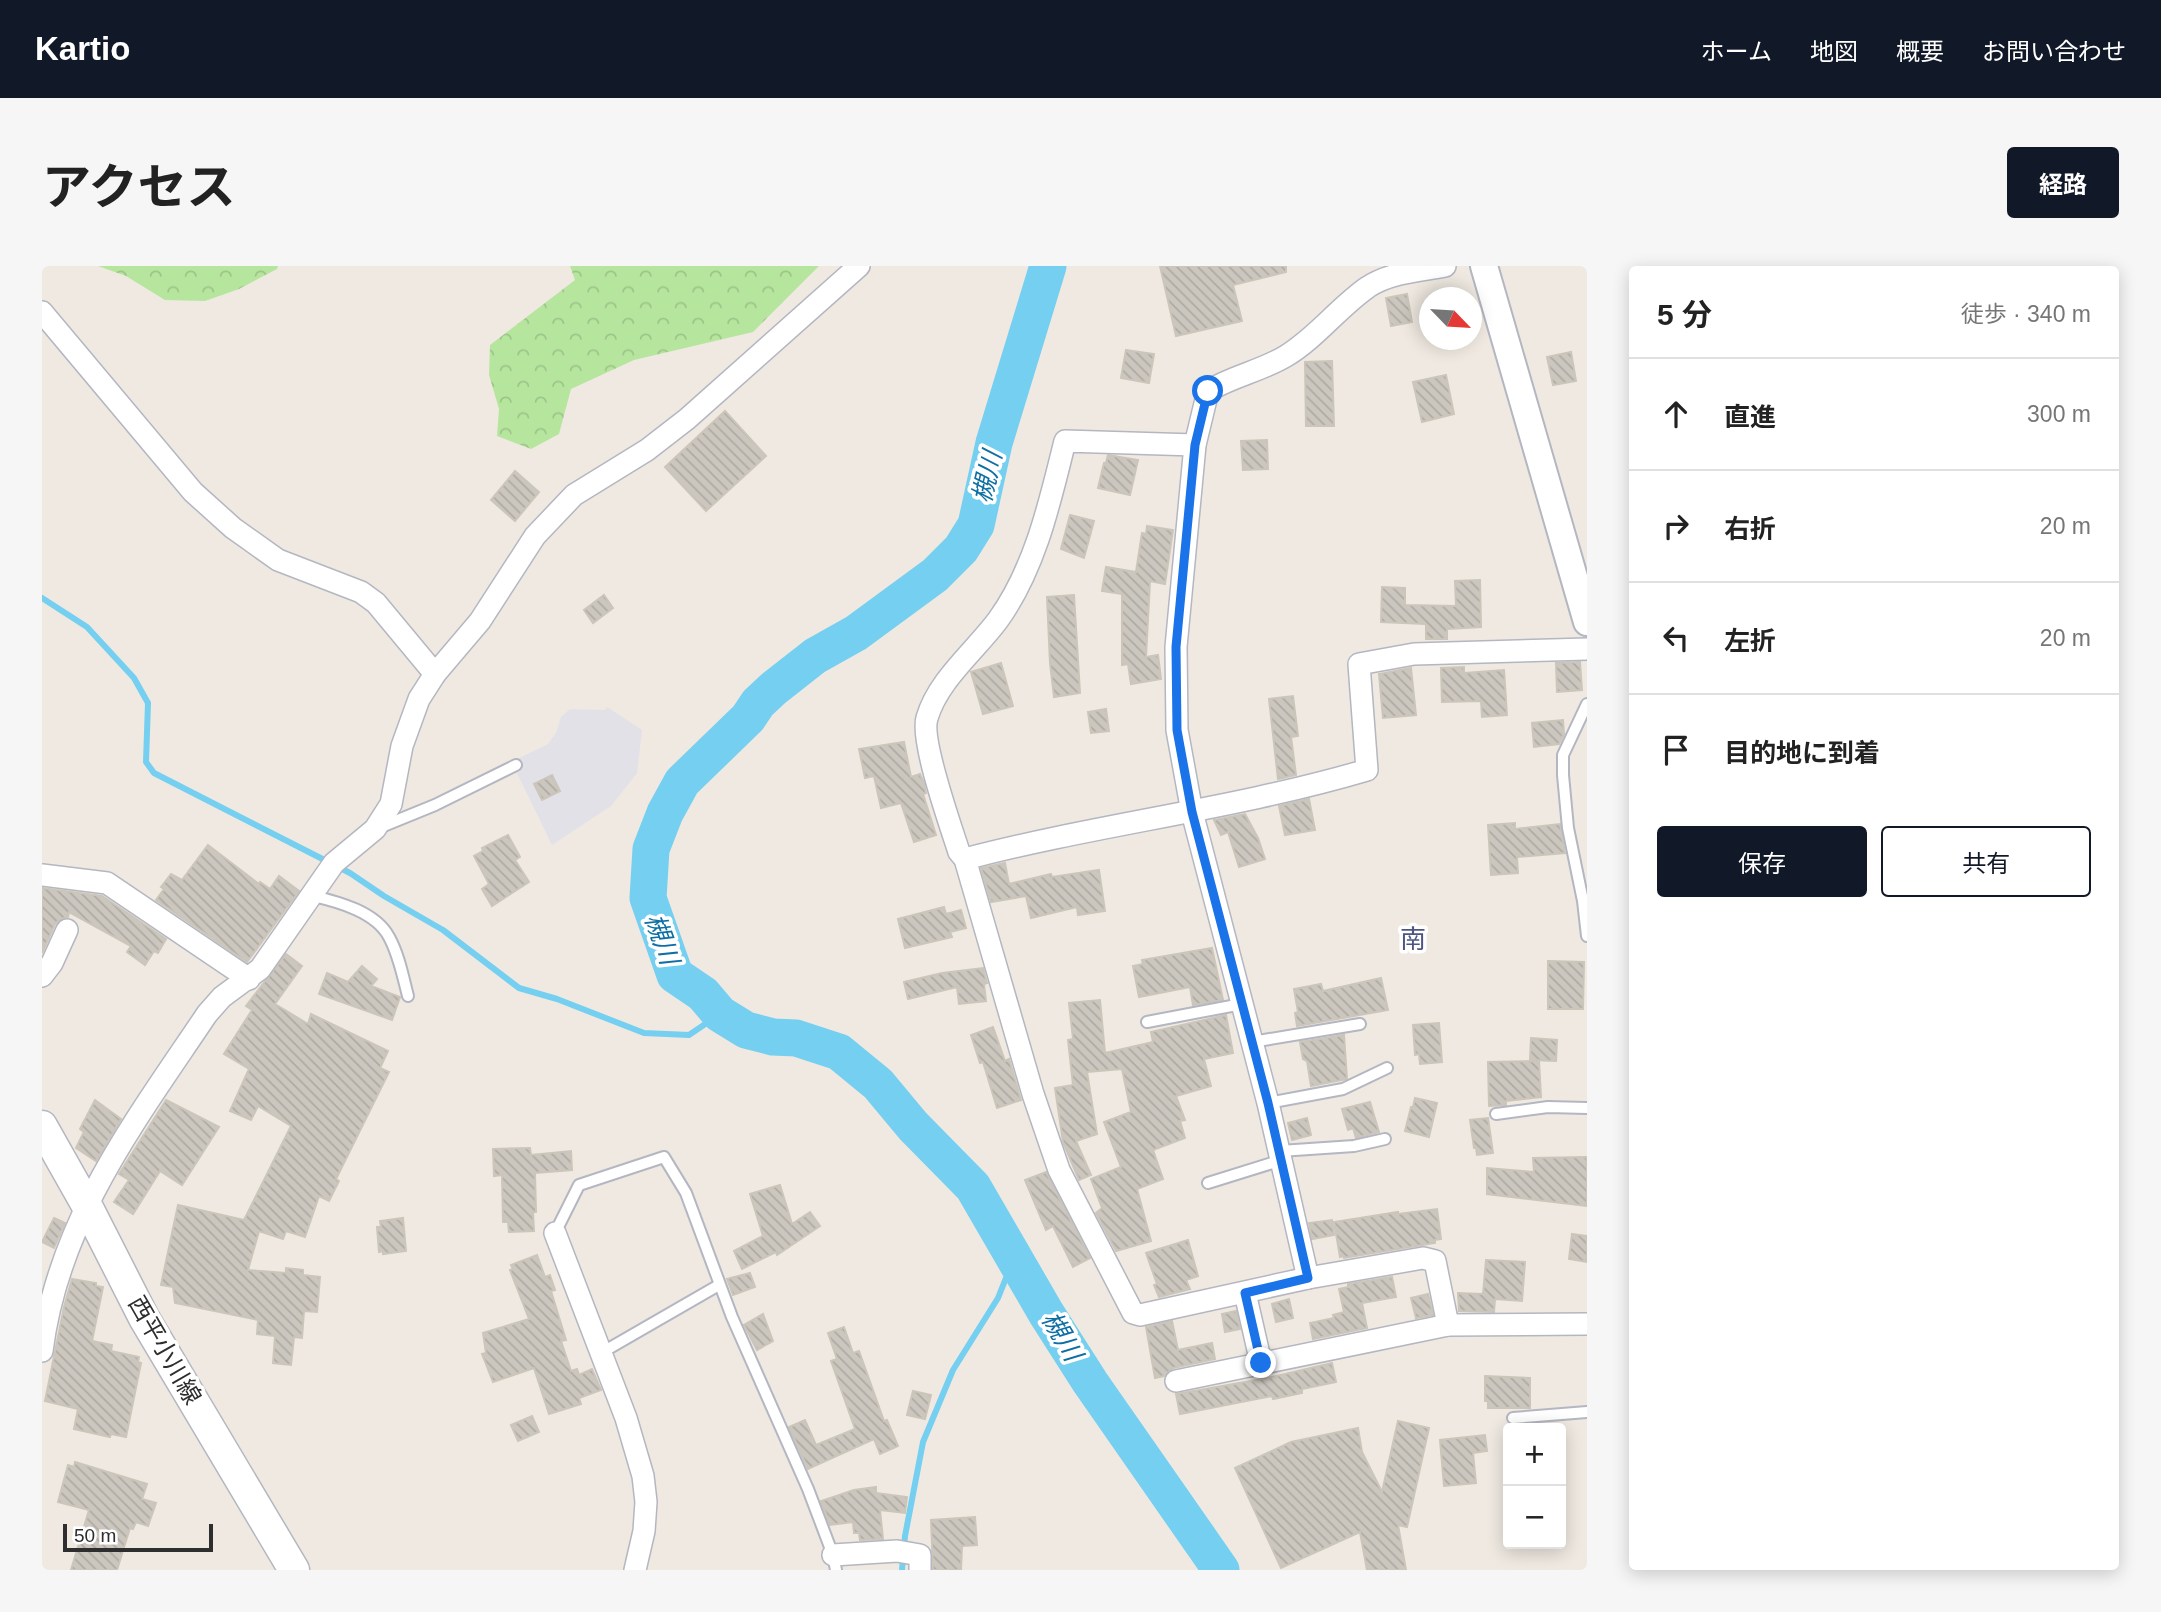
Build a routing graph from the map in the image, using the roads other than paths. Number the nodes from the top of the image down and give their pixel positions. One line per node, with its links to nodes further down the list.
1 (859, 266): 8 (street)
2 (1446, 266): 5 (street)
3 (1484, 266): 6 (street)
4 (42, 312): 8 (street)
5 (1195, 445): 11 (street); 13 (street)
6 (1587, 622)
7 (1587, 649): 11 (street)
8 (435, 674): 12 (street)
9 (1587, 704): 17 (lane)
10 (516, 765): 12 (lane)
11 (1192, 812): 13 (street); 21 (street)
12 (375, 829): 15 (street)
13 (965, 859): 37 (street)
14 (42, 875): 19 (street)
15 (313, 896): 19 (street); 20 (lane)
16 (67, 930): 18 (street)
17 (1587, 936)
18 (42, 976)
19 (249, 979): 33 (street)
20 (408, 996)
21 (1242, 1004): 22 (lane); 24 (street)
22 (1147, 1022)
23 (1360, 1024): 24 (lane)
24 (1252, 1042): 26 (street)
25 (1387, 1068): 26 (lane)
26 (1268, 1103): 31 (street)
27 (1587, 1108): 28 (lane)
28 (1496, 1114)
29 (42, 1126): 33 (main road, 西平小川線)
30 (1385, 1139): 31 (lane)
31 (1281, 1155): 32 (lane); 35 (street)
32 (1208, 1183)
33 (86, 1204): 41 (street); 48 (main road, 西平小川線)
34 (555, 1233): 36 (lane); 42 (street)
35 (1308, 1278): 37 (street); 40 (street)
36 (719, 1285): 42 (lane); 47 (lane)
37 (1245, 1293): 43 (street)
38 (42, 1312): 41 (street)
39 (1587, 1324): 40 (street)
40 (1448, 1325): 43 (street)
41 (43, 1345)
42 (601, 1353): 49 (street)
43 (1261, 1363): 44 (street)
44 (1177, 1381)
45 (1587, 1412): 46 (lane)
46 (1513, 1418)
47 (835, 1562): 50 (street)
48 (293, 1570)
49 (635, 1570)
50 (920, 1570)

